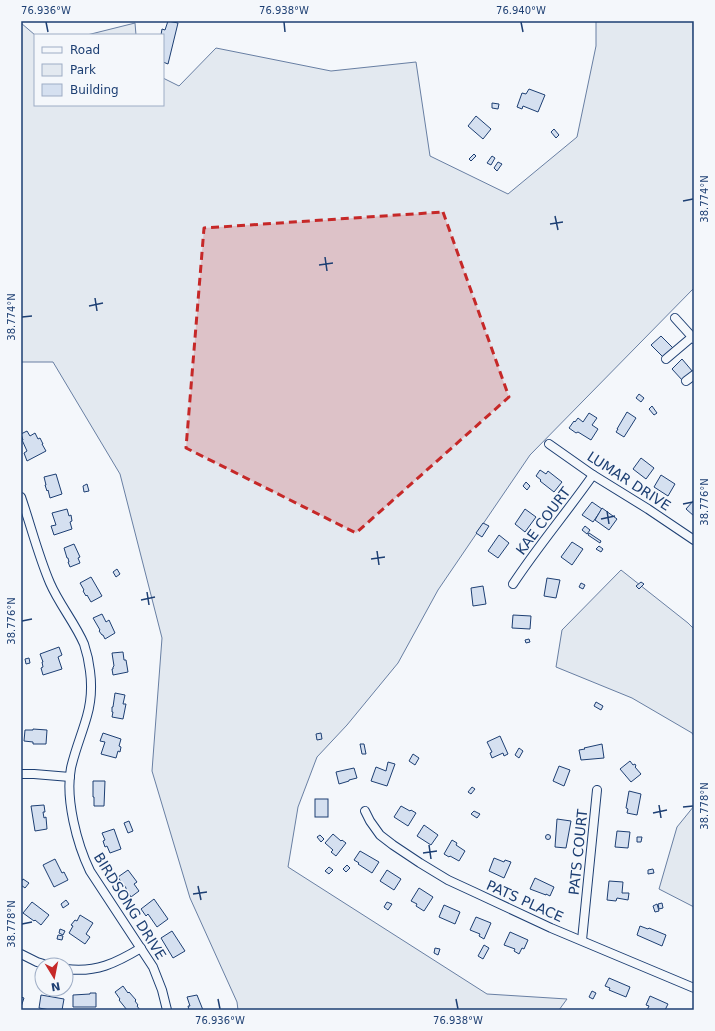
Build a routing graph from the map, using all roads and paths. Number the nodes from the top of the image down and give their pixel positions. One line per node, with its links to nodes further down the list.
1 (675, 318): 2 (street)
2 (693, 338): 3 (street)
3 (666, 359)
4 (694, 374): 5 (street)
5 (686, 381)
6 (549, 444): 7 (street, LUMAR DRIVE)
7 (593, 475): 9 (street, LUMAR DRIVE); 10 (street, KAE COURT)
8 (21, 497): 12 (street, BIRDSONG DRIVE)
9 (694, 540)
10 (513, 584)
11 (21, 774): 12 (street)
12 (70, 777): 16 (street, BIRDSONG DRIVE)
13 (597, 790): 15 (street, PATS COURT)
14 (366, 811): 15 (street, PATS PLACE)
15 (582, 940): 20 (street, PATS PLACE)
16 (141, 948): 19 (street); 21 (street, BIRDSONG DRIVE)
17 (21, 954): 18 (street)
18 (34, 960)
19 (74, 969)
20 (694, 988)
21 (167, 1010)

